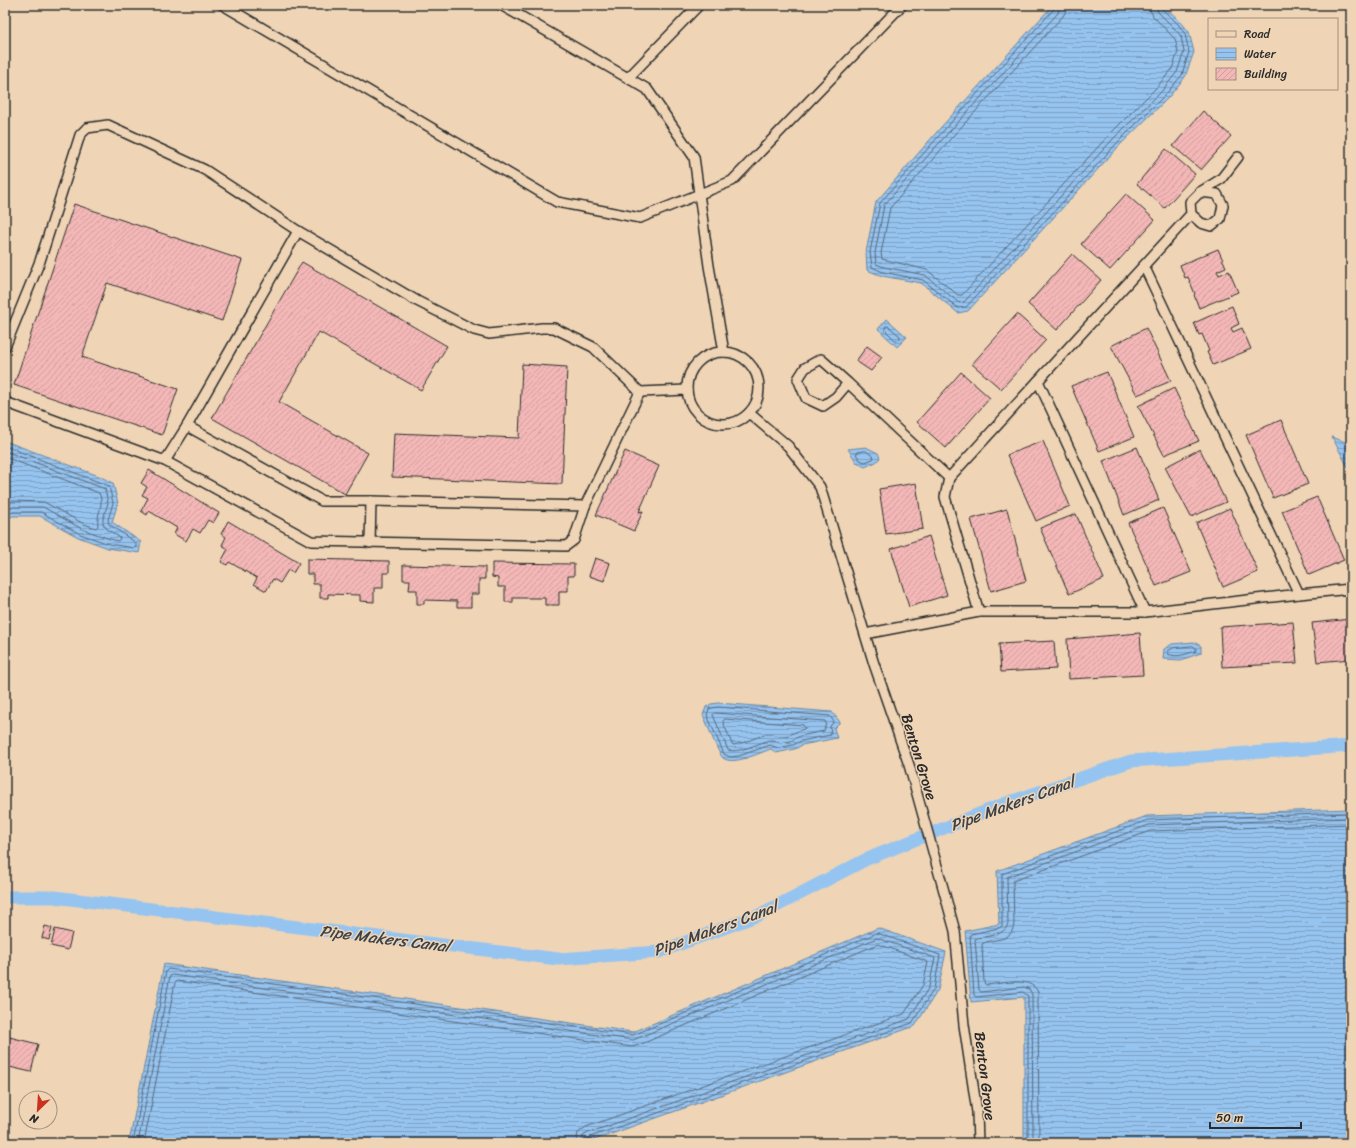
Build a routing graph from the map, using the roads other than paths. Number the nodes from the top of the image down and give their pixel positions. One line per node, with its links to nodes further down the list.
1 (223, 5): 8 (street)
2 (501, 5): 5 (street)
3 (698, 5): 5 (street)
4 (902, 5): 8 (street)
5 (628, 78): 8 (street)
6 (1238, 157): 7 (street)
7 (1200, 192): 9 (street); 9 (street)
8 (699, 194): 13 (street)
9 (1191, 214): 11 (street)
10 (298, 231): 12 (street); 17 (street); 20 (street)
11 (1144, 266): 14 (street); 27 (street)
12 (5, 347)
13 (724, 352): 16 (street); 19 (street)
14 (1038, 381): 22 (street); 29 (street)
15 (848, 383): 15 (street); 22 (street)
16 (687, 390): 17 (street); 19 (street)
17 (640, 392): 24 (street)
18 (5, 402): 21 (street)
19 (749, 413): 30 (street, Benton Grove)
20 (187, 426): 21 (street); 23 (street)
21 (165, 461): 25 (street)
22 (948, 478): 28 (street)
23 (372, 501): 24 (street); 25 (street)
24 (585, 506): 25 (street)
25 (370, 543)
26 (1351, 589): 27 (street)
27 (1299, 594): 29 (street)
28 (979, 612): 29 (street); 30 (street)
29 (1145, 612)
30 (865, 634): 31 (street, Benton Grove)
31 (978, 1143)

